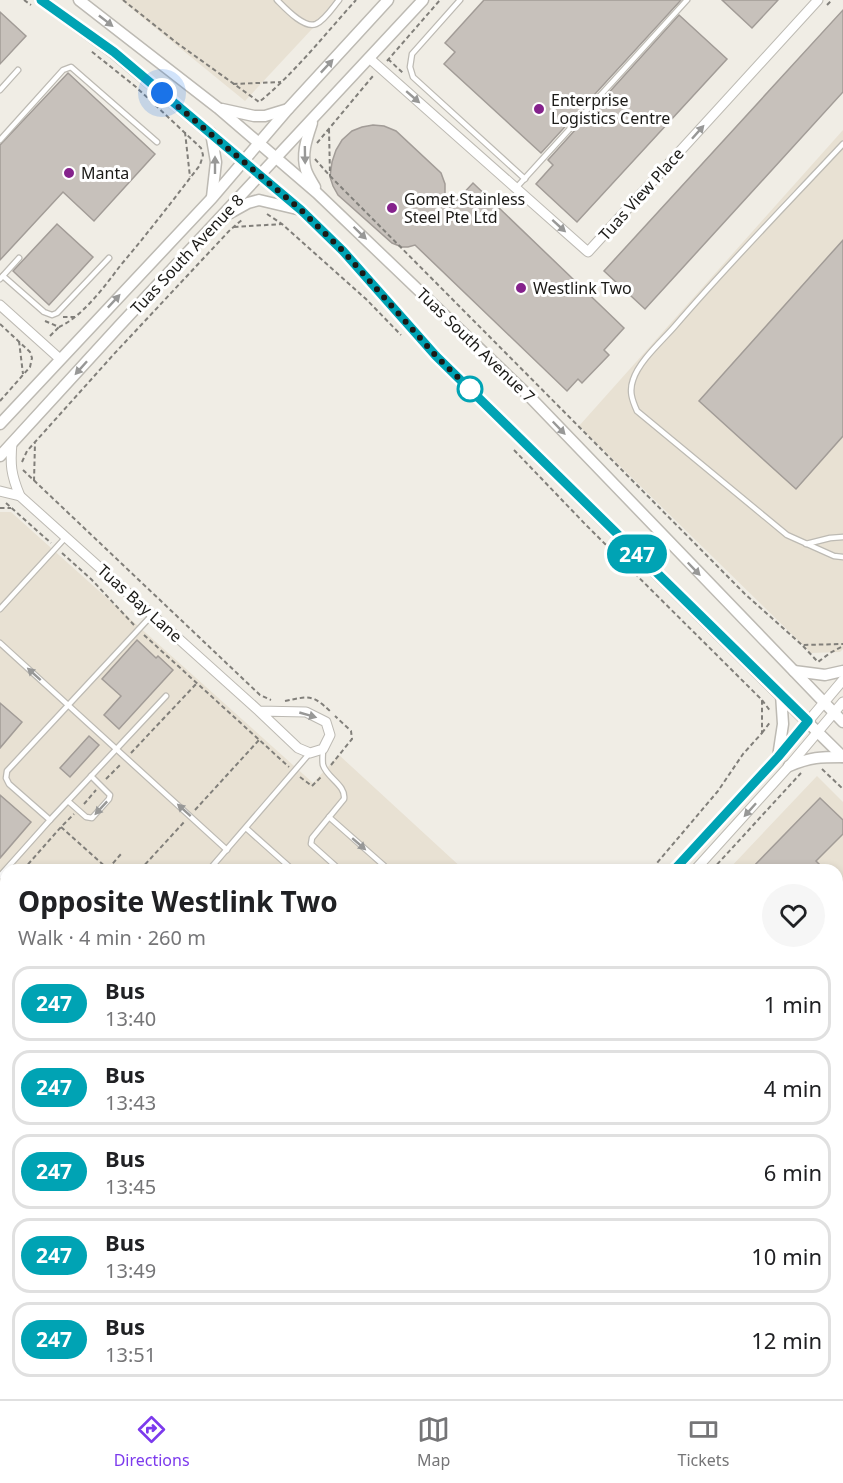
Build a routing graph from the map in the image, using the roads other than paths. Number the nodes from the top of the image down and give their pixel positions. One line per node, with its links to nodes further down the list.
1 (79, 0): 13 (street, Tuas South Avenue 7, one-way to 13)
2 (277, 0): 3 (lane)
3 (339, 0)
4 (388, 0): 14 (street, Tuas South Avenue 8, one-way to 4)
5 (423, 0): 10 (street, Tuas South Avenue 8)
6 (460, 0): 24 (lane)
7 (687, 0): 24 (lane)
8 (819, 0): 25 (street, Tuas View Place, one-way to 8)
9 (37, 3): 16 (street, Tuas South Avenue 7)
10 (369, 58): 15 (street, Tuas South Avenue 8); 25 (street, Tuas View Place, one-way to 25)
11 (18, 69): 12 (lane)
12 (0, 90)
13 (218, 108): 14 (street); 19 (street, Tuas South Avenue 7)
14 (288, 109): 19 (street, Tuas South Avenue 8)
15 (315, 117): 21 (street, Tuas South Avenue 8); 26 (street, one-way to 26)
16 (211, 133): 22 (street, Tuas South Avenue 7); 27 (street, one-way to 16)
17 (0, 140): 18 (lane)
18 (157, 142)
19 (258, 143): 21 (street, Tuas South Avenue 7); 22 (street, Tuas South Avenue 8)
20 (843, 144): 42 (lane)
21 (276, 158): 23 (street, Tuas South Avenue 8); 26 (street, Tuas South Avenue 7)
22 (244, 161): 23 (street, Tuas South Avenue 7); 27 (street, Tuas South Avenue 8)
23 (261, 176): 28 (street, Tuas South Avenue 7); 29 (street, Tuas South Avenue 8)
24 (525, 179): 25 (lane)
25 (516, 188)
26 (317, 193): 48 (street, Tuas South Avenue 7, one-way to 48)
27 (212, 198): 34 (street, Tuas South Avenue 8, one-way to 27)
28 (301, 210): 29 (street); 50 (street, Tuas South Avenue 7)
29 (220, 218): 36 (street, Tuas South Avenue 8, one-way to 36)
30 (19, 258): 32 (lane)
31 (109, 258): 32 (lane)
32 (1, 277)
33 (0, 305): 34 (street)
34 (60, 359): 35 (street, Tuas South Avenue 8)
35 (0, 424)
36 (12, 442): 37 (street, Tuas South Avenue 8); 39 (street)
37 (0, 456)
38 (0, 491): 39 (street, Tuas Bay Lane)
39 (20, 496): 40 (street, Tuas Bay Lane)
40 (66, 537): 44 (lane); 45 (street, Tuas Bay Lane)
41 (843, 537): 42 (lane)
42 (806, 544): 43 (lane)
43 (843, 557)
44 (1, 606)
45 (153, 615): 54 (lane); 55 (street, Tuas Bay Lane)
46 (0, 643): 54 (lane, one-way to 46)
47 (843, 670): 48 (street)
48 (794, 671): 52 (street, Tuas South Avenue 7)
49 (843, 680): 52 (street)
50 (781, 694): 57 (street, Tuas South Avenue 7); 63 (street)
51 (166, 696): 60 (lane)
52 (823, 702): 56 (street, Tuas South Avenue 7); 57 (street)
53 (843, 702): 56 (street)
54 (68, 705): 60 (lane); 69 (lane)
55 (259, 711): 61 (street, one-way to 61); 62 (street, Tuas Bay Lane)
56 (833, 712): 58 (street, Tuas South Avenue 7); 59 (street)
57 (808, 721): 59 (street, Tuas South Avenue 7); 63 (street)
58 (843, 722)
59 (818, 732): 64 (street, Tuas South Avenue 7); 65 (street)
60 (116, 749): 66 (lane); 71 (lane, one-way to 60)
61 (323, 749): 62 (street); 68 (lane)
62 (310, 753): 70 (lane)
63 (778, 757): 77 (street)
64 (843, 757): 65 (street)
65 (789, 766): 78 (street, one-way to 78)
66 (91, 776): 67 (lane); 67 (lane, one-way to 67)
67 (68, 801): 69 (lane)
68 (328, 817): 75 (lane); 76 (lane, one-way to 76)
69 (50, 820): 72 (lane)
70 (246, 828): 71 (lane); 74 (lane)
71 (227, 850): 73 (lane)
72 (11, 864)
73 (214, 864)
74 (286, 864)
75 (333, 864)
76 (382, 864)
77 (680, 864)
78 (700, 864)

